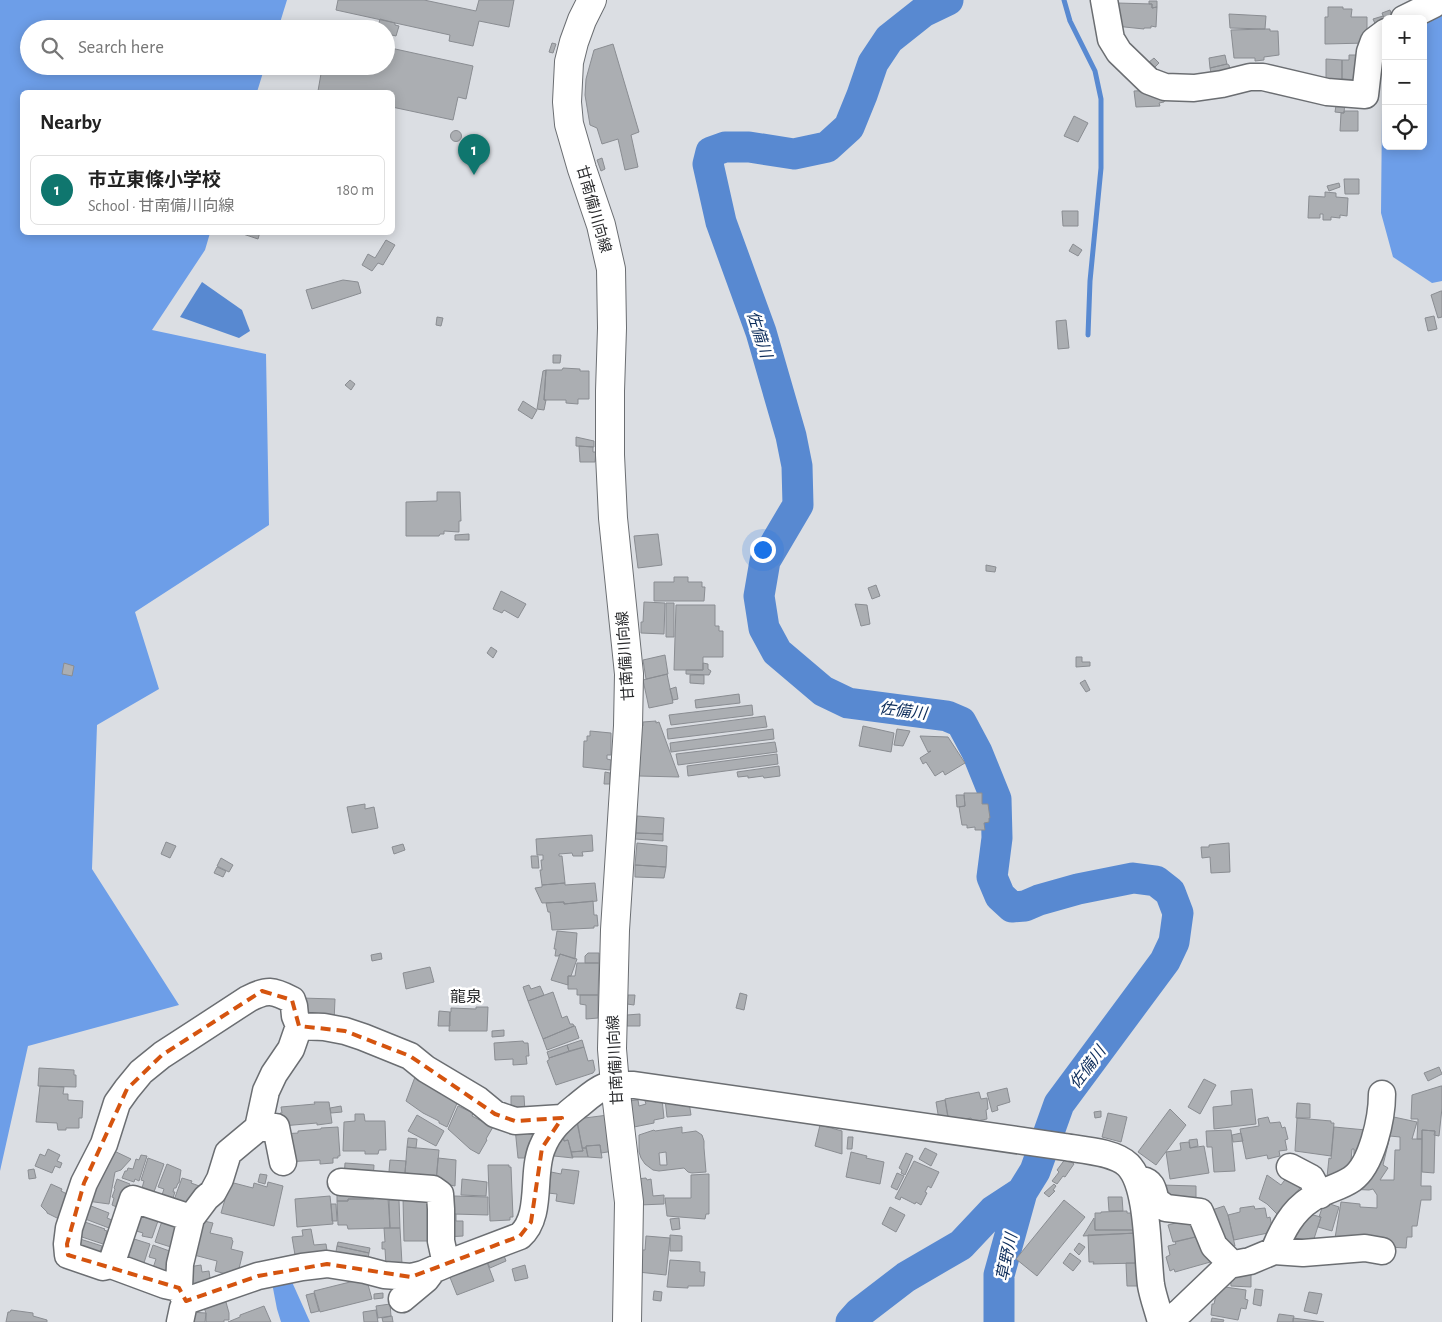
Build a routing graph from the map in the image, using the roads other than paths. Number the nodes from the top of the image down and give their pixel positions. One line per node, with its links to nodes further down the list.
1 (592, 0): 7 (main road, 甘南備川向線)
2 (1104, 0): 5 (street)
3 (1432, 0): 4 (street)
4 (1412, 15)
5 (1382, 35)
6 (299, 1026): 9 (street); 10 (street); 19 (street)
7 (615, 1085): 9 (street); 13 (street); 24 (main road, 甘南備川向線)
8 (1382, 1094): 15 (street)
9 (562, 1118): 21 (street)
10 (258, 1128): 11 (street); 16 (street)
11 (283, 1162)
12 (1290, 1166): 15 (street)
13 (1136, 1179): 20 (street); 25 (street)
14 (341, 1182): 21 (street)
15 (1320, 1195): 17 (street)
16 (191, 1218): 19 (street); 23 (street)
17 (1274, 1251): 18 (street); 20 (street)
18 (1382, 1251)
19 (111, 1265): 23 (street)
20 (1230, 1266): 26 (street)
21 (439, 1267): 22 (street); 23 (street)
22 (402, 1299)
23 (182, 1304)
24 (627, 1322)
25 (1161, 1322)
26 (1168, 1322)

